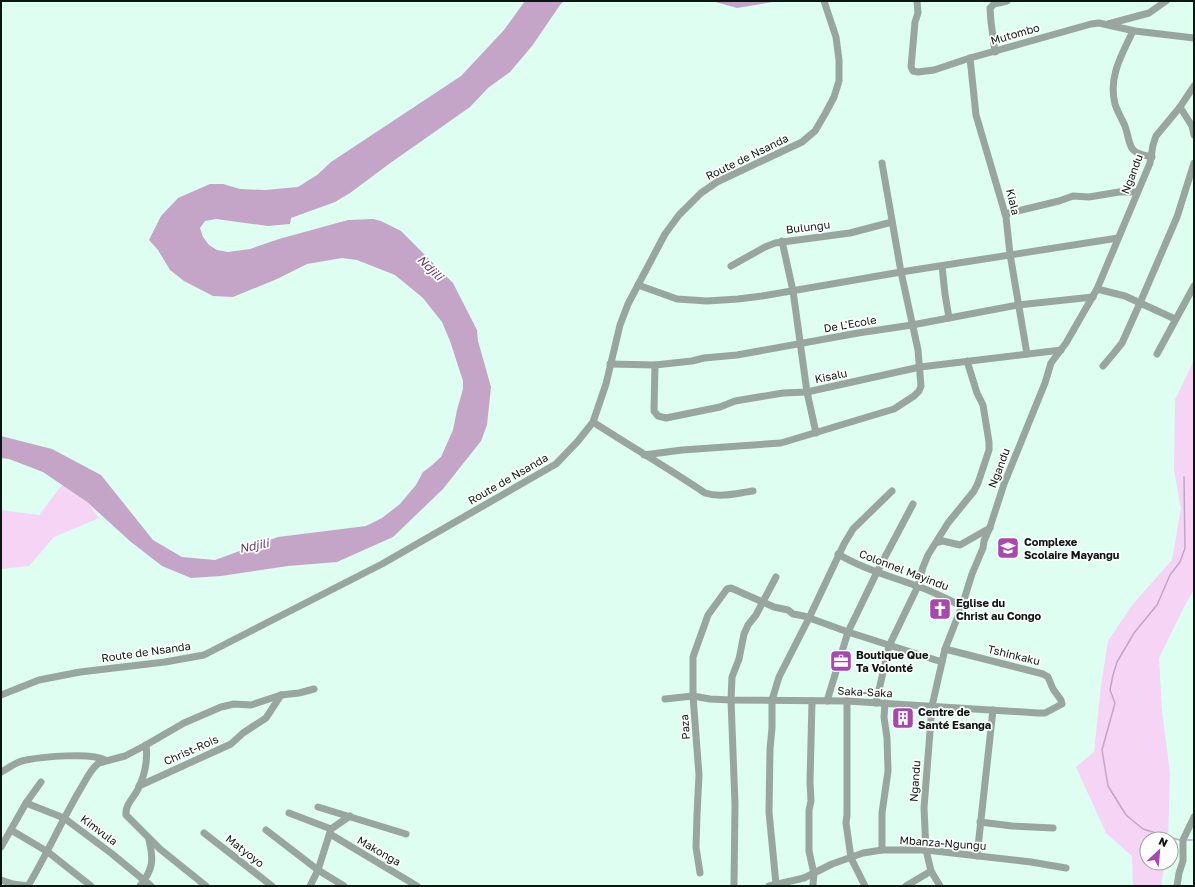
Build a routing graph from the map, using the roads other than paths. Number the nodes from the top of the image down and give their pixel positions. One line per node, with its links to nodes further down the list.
1 (824, 1): 25 (street, Route de Nsanda)
2 (917, 1): 9 (street, Mutombo)
3 (1007, 1): 8 (street)
4 (1166, 1): 5 (street)
5 (1107, 25): 6 (street, Mutombo); 8 (street, Mutombo)
6 (1132, 31): 7 (street, Mutombo); 13 (street)
7 (1194, 38)
8 (995, 52): 9 (street, Mutombo)
9 (970, 58): 17 (street, Kiala)
10 (1194, 86): 11 (street, Ngandu)
11 (1180, 107): 12 (street); 13 (street, Ngandu)
12 (1194, 135)
13 (1152, 157): 16 (street, Ngandu)
14 (882, 163): 18 (street)
15 (1194, 163): 30 (street)
16 (1138, 192): 17 (street); 19 (street, Ngandu)
17 (1005, 214): 21 (street, Kiala)
18 (892, 222): 20 (street, Bulungu); 24 (street)
19 (1118, 238): 21 (street); 27 (street, Ngandu)
20 (782, 241): 22 (street, Bulungu); 28 (street)
21 (1010, 254): 23 (street); 31 (street, Kiala)
22 (730, 266)
23 (942, 266): 24 (street); 32 (street)
24 (901, 272): 28 (street); 34 (street)
25 (638, 285): 28 (street); 40 (street, Route de Nsanda)
26 (1194, 286): 33 (street)
27 (1097, 289): 29 (street, Ngandu); 30 (street)
28 (793, 291): 35 (street)
29 (1093, 297): 31 (street, De L'Ecole); 36 (street, Ngandu)
30 (1140, 303): 33 (street); 42 (street)
31 (1018, 305): 32 (street, De L'Ecole); 37 (street, Kiala)
32 (949, 318): 34 (street, De L'Ecole)
33 (1175, 319): 38 (street)
34 (912, 325): 35 (street, De L'Ecole); 43 (street)
35 (801, 344): 41 (street, De L'Ecole); 44 (street)
36 (1061, 350): 37 (street, Kisalu); 51 (street, Ngandu)
37 (1027, 354): 39 (street, Kisalu)
38 (1157, 354)
39 (967, 361): 43 (street, Kisalu); 52 (street)
40 (610, 364): 41 (street, De L'Ecole); 45 (street, Route de Nsanda)
41 (655, 365): 44 (street, Kisalu)
42 (1103, 366)
43 (920, 367): 44 (street, Kisalu); 46 (street)
44 (807, 392): 46 (street)
45 (593, 422): 47 (street); 65 (street, Route de Nsanda)
46 (816, 433): 47 (street)
47 (644, 455): 48 (street)
48 (753, 491)
49 (892, 492): 53 (street)
50 (913, 504): 54 (street)
51 (990, 527): 52 (street); 58 (street, Ngandu)
52 (936, 543): 56 (street)
53 (838, 554): 54 (street, Colonnel Mayindu); 59 (street)
54 (877, 572): 56 (street, Colonnel Mayindu); 60 (street)
55 (776, 577): 57 (street)
56 (918, 586): 58 (street, Colonnel Mayindu); 61 (street)
57 (762, 602): 59 (street); 67 (street, Paza); 69 (street)
58 (962, 606): 62 (street, Ngandu)
59 (809, 618): 60 (street); 70 (street)
60 (848, 632): 61 (street); 72 (street)
61 (890, 646): 63 (street); 74 (street)
62 (945, 649): 63 (street, Ngandu); 76 (street, Tshinkaku)
63 (942, 662): 77 (street, Ngandu)
64 (314, 689): 66 (street)
65 (1, 694)
66 (281, 695): 79 (street); 83 (street, Christ-Rois)
67 (693, 696): 68 (street, Saka-Saka); 69 (street, Saka-Saka); 107 (street, Paza)
68 (665, 699)
69 (731, 700): 70 (street, Saka-Saka); 121 (street)
70 (772, 700): 71 (street, Saka-Saka); 112 (street)
71 (812, 701): 72 (street, Saka-Saka); 108 (street)
72 (826, 701): 73 (street, Saka-Saka)
73 (847, 701): 74 (street, Saka-Saka); 103 (street)
74 (876, 703): 75 (street, Saka-Saka)
75 (885, 703): 77 (street, Saka-Saka); 99 (street)
76 (1062, 704): 78 (street, Saka-Saka)
77 (932, 706): 78 (street, Saka-Saka); 100 (street, Ngandu)
78 (993, 710): 90 (street)
79 (146, 745): 80 (street); 83 (street)
80 (106, 760): 81 (street); 89 (street)
81 (1, 772)
82 (41, 782): 84 (street)
83 (139, 786): 97 (street)
84 (26, 803): 89 (street, Kimvula); 92 (street)
85 (318, 807): 87 (street)
86 (289, 813): 94 (street, Makonga)
87 (350, 816): 94 (street); 96 (street)
88 (1194, 817): 126 (street)
89 (64, 818): 101 (street); 110 (street, Kimvula)
90 (980, 822): 91 (street); 102 (street)
91 (1053, 828)
92 (11, 830): 98 (street); 101 (street)
93 (266, 830): 105 (street)
94 (330, 832): 105 (street); 120 (street, Makonga)
95 (204, 833): 117 (street, Matyoyo)
96 (406, 834)
97 (149, 840): 110 (street); 116 (street)
98 (1, 847)
99 (882, 850): 100 (street, Mbanza-Ngungu); 103 (street, Mbanza-Ngungu)
100 (926, 850): 102 (street, Mbanza-Ngungu); 106 (street, Ngandu)
101 (48, 852): 113 (street); 114 (street)
102 (977, 856): 104 (street, Mbanza-Ngungu)
103 (851, 858): 108 (street, Mbanza-Ngungu); 123 (street)
104 (1066, 868)
105 (318, 870): 118 (street); 119 (street)
106 (931, 871): 124 (street); 125 (street, Ngandu)
107 (700, 872)
108 (814, 874): 111 (street, Mbanza-Ngungu); 122 (street)
109 (1, 880): 113 (street)
110 (142, 883): 115 (street, Kimvula)
111 (785, 884): 112 (street, Mbanza-Ngungu)
112 (772, 885)
113 (28, 886)
114 (90, 886)
115 (151, 886)
116 (206, 886)
117 (272, 886)
118 (310, 886)
119 (344, 886)
120 (417, 886)
121 (734, 886)
122 (814, 886)
123 (865, 886)
124 (906, 886)
125 (940, 886)
126 (1177, 886)

